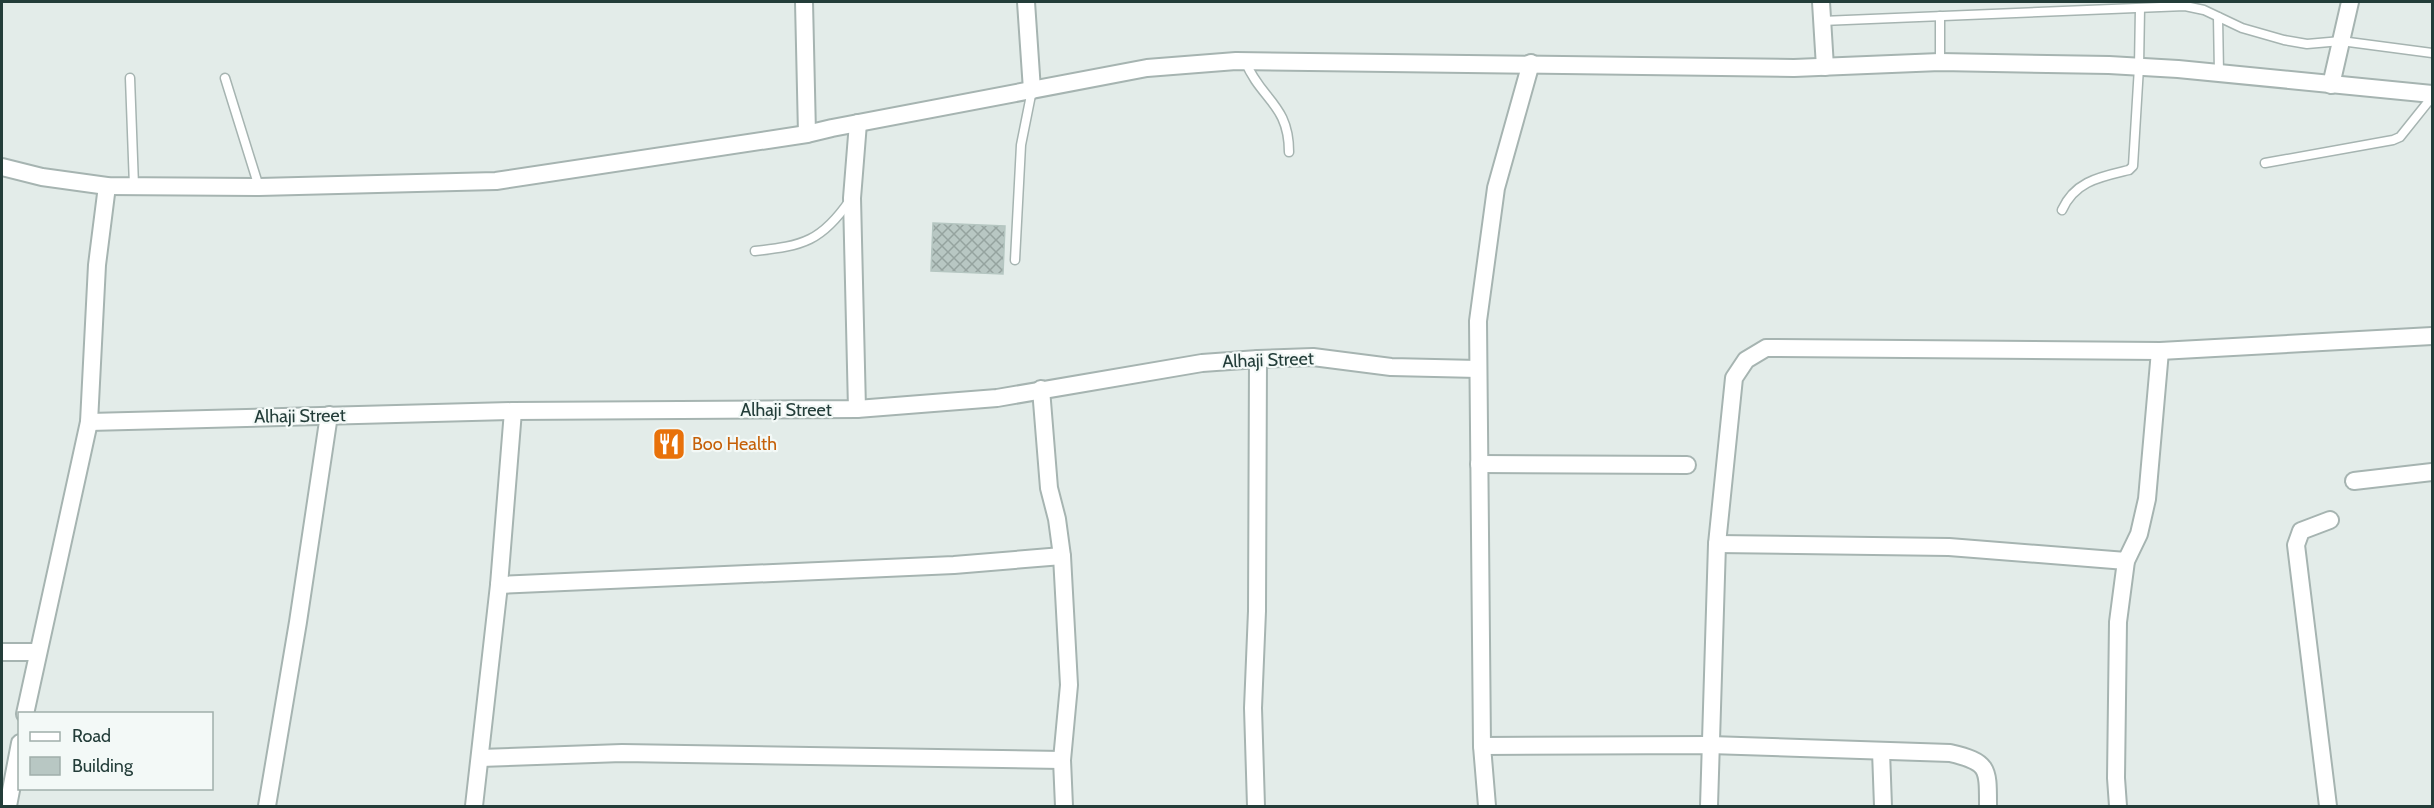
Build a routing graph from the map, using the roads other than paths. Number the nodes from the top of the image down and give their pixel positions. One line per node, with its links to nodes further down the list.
1 (804, 2): 23 (street)
2 (1026, 2): 20 (street)
3 (1821, 2): 8 (street)
4 (2350, 2): 9 (street)
5 (2140, 8): 6 (lane); 7 (lane); 15 (lane)
6 (1940, 16): 8 (lane); 12 (lane)
7 (2218, 17): 9 (lane); 16 (lane)
8 (1822, 21): 14 (street)
9 (2341, 41): 10 (lane); 19 (street)
10 (2433, 52)
11 (1245, 61): 13 (street); 20 (street); 24 (lane)
12 (1940, 62): 14 (street); 15 (street)
13 (1531, 63): 14 (street); 37 (street)
14 (1825, 67)
15 (2139, 67): 16 (street); 31 (lane)
16 (2219, 74): 19 (street)
17 (130, 78): 28 (lane)
18 (225, 78): 29 (lane)
19 (2331, 85): 21 (street)
20 (1032, 90): 22 (street); 33 (lane)
21 (2433, 95): 25 (lane)
22 (858, 123): 23 (street); 30 (street)
23 (807, 135): 29 (street)
24 (1290, 152)
25 (2265, 164)
26 (2, 167): 27 (street)
27 (107, 186): 28 (street); 42 (street)
28 (134, 186): 29 (street)
29 (259, 187)
30 (852, 198): 32 (lane); 39 (street)
31 (2062, 210)
32 (755, 251)
33 (1015, 260)
34 (2433, 336): 35 (street)
35 (2160, 351): 48 (street); 50 (street)
36 (1258, 359): 37 (street, Alhaji Street); 38 (street, Alhaji Street); 65 (street)
37 (1478, 369): 43 (street)
38 (1041, 389): 39 (street, Alhaji Street); 49 (street)
39 (857, 409): 40 (street, Alhaji Street)
40 (513, 411): 41 (street, Alhaji Street); 51 (street)
41 (329, 416): 42 (street, Alhaji Street); 62 (street)
42 (89, 422): 53 (street)
43 (1479, 464): 44 (street); 56 (street)
44 (1687, 465)
45 (2433, 472): 46 (street)
46 (2354, 481)
47 (2330, 520): 71 (street)
48 (1717, 544): 50 (street); 55 (street)
49 (1062, 556): 51 (street); 60 (street)
50 (2126, 561): 70 (street)
51 (499, 585): 59 (street)
52 (2, 652): 53 (street)
53 (37, 652): 54 (street)
54 (25, 712)
55 (1710, 745): 56 (street); 57 (street); 67 (street)
56 (1482, 746): 66 (street)
57 (1881, 751): 68 (street); 69 (street)
58 (18, 754): 61 (street)
59 (480, 758): 60 (street); 63 (street)
60 (1062, 760): 64 (street)
61 (8, 807)
62 (267, 807)
63 (474, 807)
64 (1064, 807)
65 (1256, 807)
66 (1487, 807)
67 (1709, 807)
68 (1883, 807)
69 (1988, 807)
70 (2118, 807)
71 (2328, 807)

